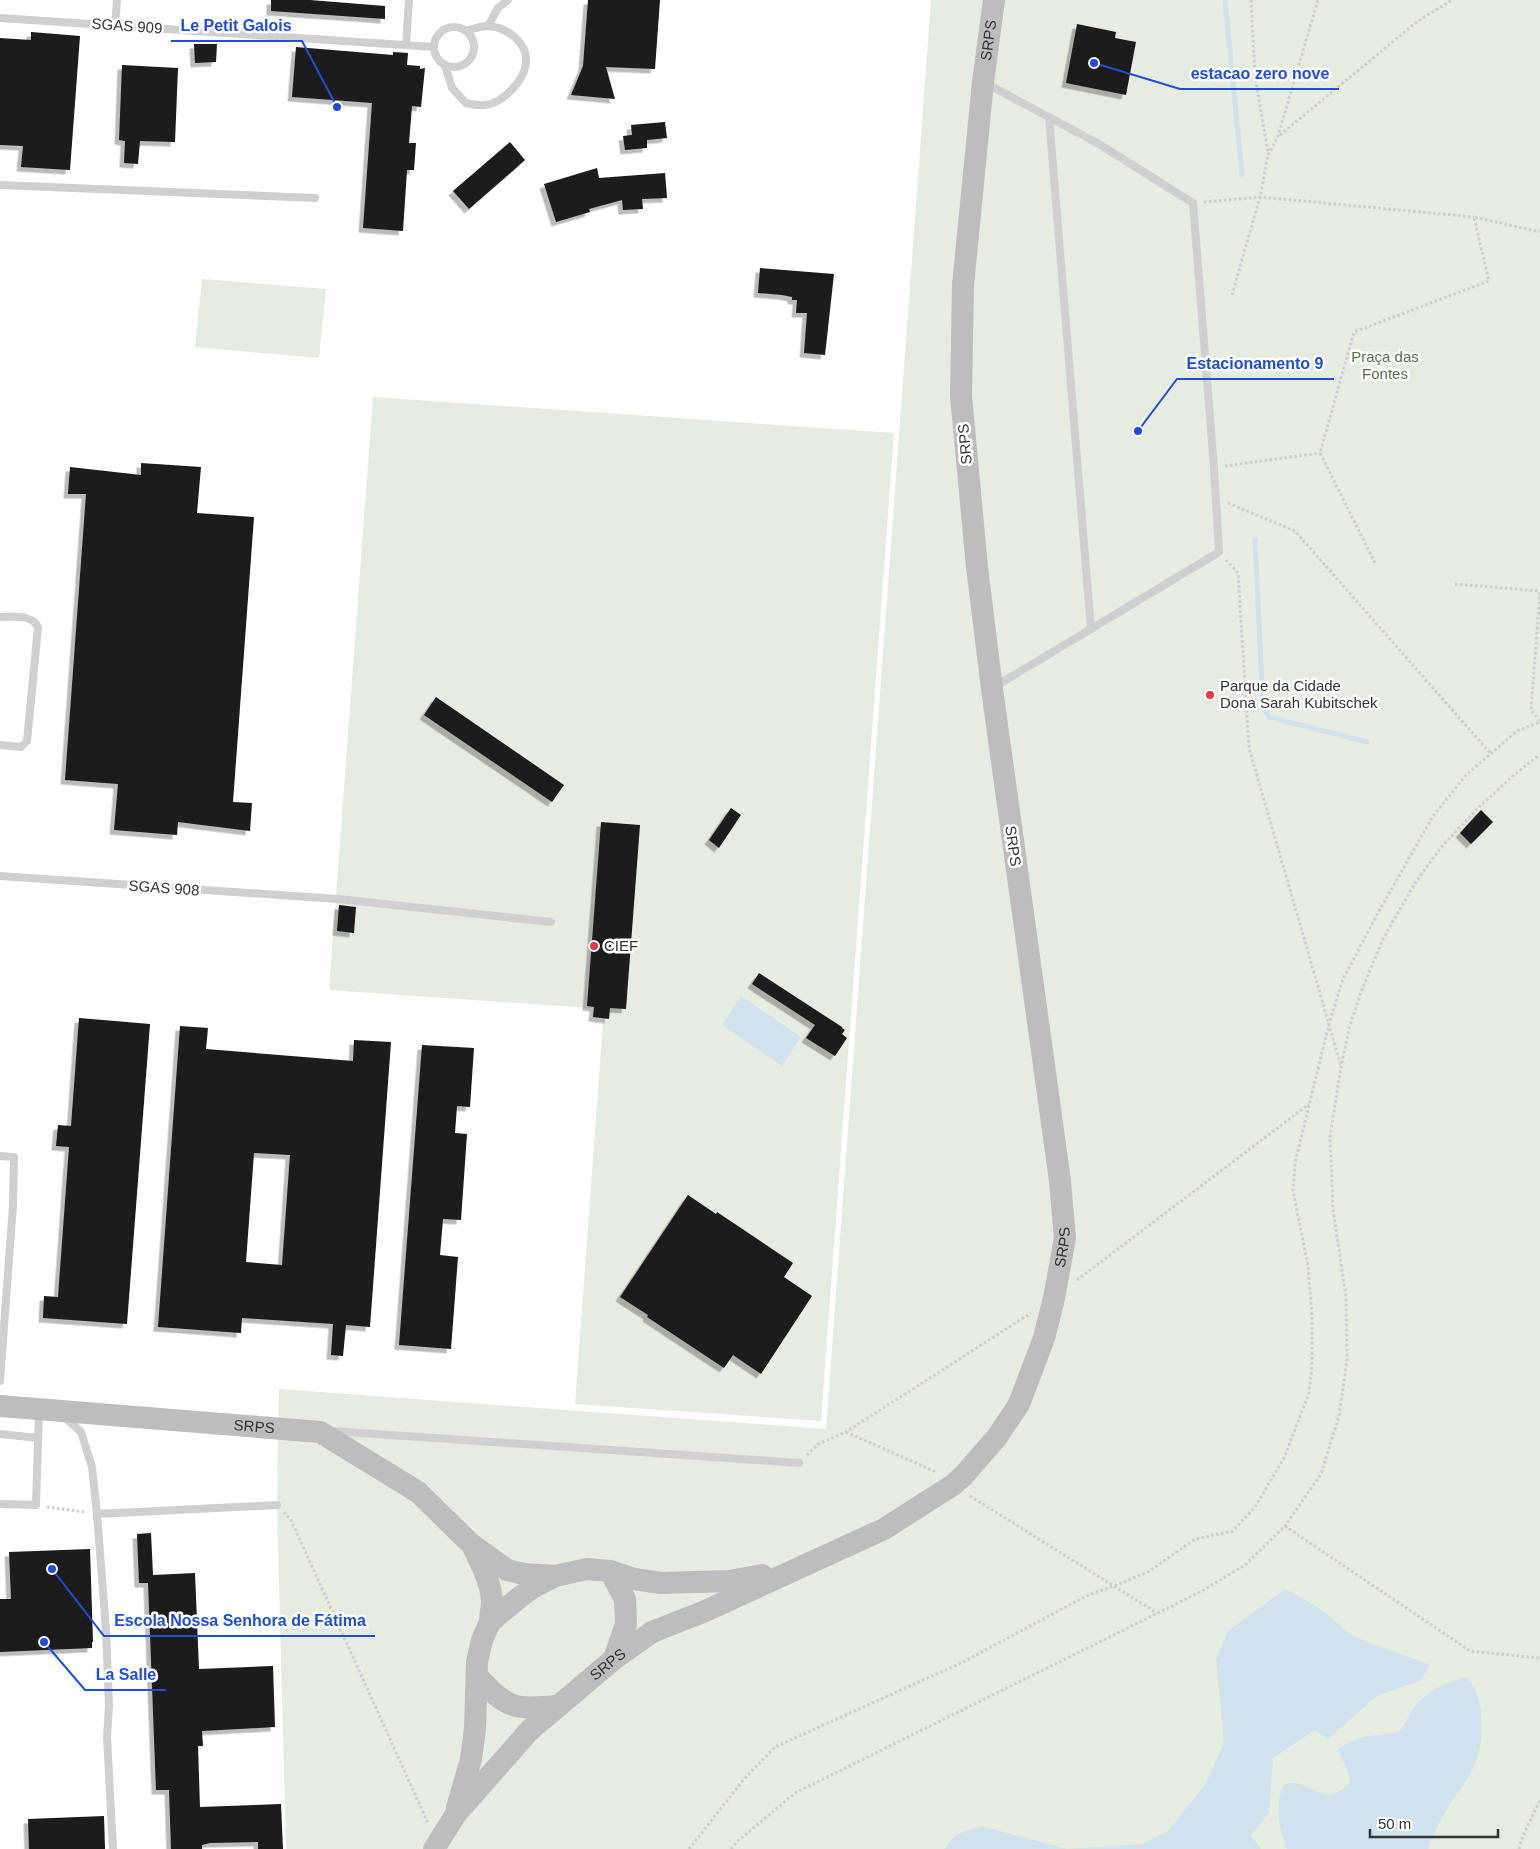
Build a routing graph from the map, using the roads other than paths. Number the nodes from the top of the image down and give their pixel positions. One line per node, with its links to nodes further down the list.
1 (117, 0): 6 (lane)
2 (410, 0): 9 (lane)
3 (508, 0): 7 (lane)
4 (994, 0): 12 (main road, SRPS)
5 (0, 18): 6 (lane, SGAS 909)
6 (115, 26): 9 (lane, SGAS 909)
7 (488, 26): 8 (lane); 11 (lane)
8 (466, 31): 10 (lane); 11 (lane)
9 (406, 45): 10 (lane, SGAS 909)
10 (434, 47): 11 (lane)
11 (445, 65)
12 (983, 82): 13 (lane); 18 (main road, SRPS)
13 (1049, 117): 17 (lane); 17 (lane)
14 (0, 185): 15 (lane)
15 (315, 198)
16 (0, 617): 19 (lane)
17 (1091, 629): 18 (lane)
18 (992, 689): 34 (main road, SRPS)
19 (0, 745)
20 (0, 876): 21 (lane, SGAS 908)
21 (551, 922)
22 (0, 1156): 23 (lane)
23 (0, 1381)
24 (0, 1406): 25 (main road, SRPS)
25 (48, 1411): 26 (main road, SRPS); 28 (lane); 32 (lane)
26 (320, 1432): 29 (lane); 33 (main road, SRPS)
27 (0, 1434): 28 (lane)
28 (38, 1438): 30 (lane)
29 (799, 1463)
30 (0, 1504)
31 (277, 1505): 32 (lane)
32 (97, 1514): 43 (lane)
33 (471, 1544): 36 (main road, SRPS); 37 (main road, SRPS)
34 (797, 1568): 35 (main road, SRPS); 38 (main road, SRPS)
35 (610, 1571): 36 (main road, SRPS); 38 (main road)
36 (555, 1576): 37 (main road, SRPS)
37 (490, 1622): 39 (main road, SRPS)
38 (614, 1659): 40 (main road, SRPS)
39 (477, 1676): 40 (main road); 41 (main road, SRPS)
40 (556, 1706): 41 (main road, SRPS)
41 (456, 1814): 42 (main road, SRPS)
42 (435, 1846)
43 (113, 1849)

